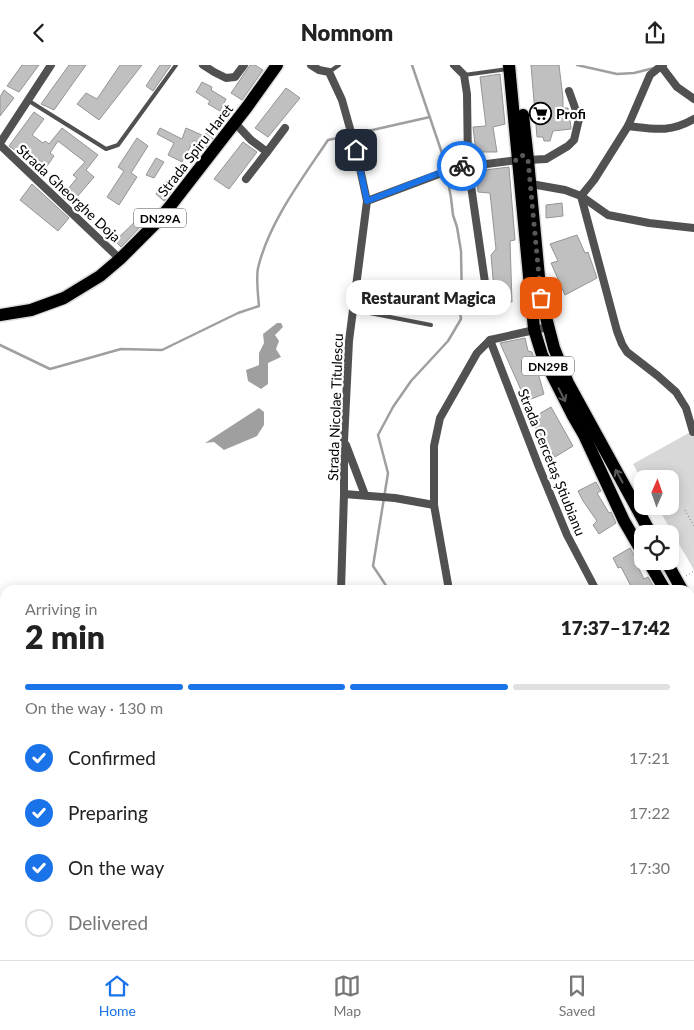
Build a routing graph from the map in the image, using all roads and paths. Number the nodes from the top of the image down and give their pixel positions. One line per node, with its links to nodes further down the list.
1 (51, 65): 15 (street)
2 (176, 65): 15 (lane)
3 (203, 65): 4 (street)
4 (244, 65)
5 (277, 65): 17 (main road, Strada Spiru Haret / DN29A)
6 (311, 65): 11 (street)
7 (339, 65): 11 (lane)
8 (454, 65): 12 (street)
9 (662, 65): 14 (street); 18 (street)
10 (512, 66): 12 (lane); 22 (main road, DN29B)
11 (329, 72): 27 (street, Strada Nicolae Titulescu)
12 (464, 75): 23 (street)
13 (569, 91): 22 (street)
14 (694, 99)
15 (29, 101): 20 (street)
16 (694, 119): 18 (street)
17 (235, 123): 21 (street); 29 (main road, Strada Spiru Haret / DN29A)
18 (628, 126): 26 (street)
19 (285, 128): 21 (street)
20 (0, 144): 29 (street, Strada Gheorghe Doja)
21 (267, 152): 24 (street)
22 (523, 160): 23 (street); 25 (main road, DN29B); 35 (main road, DN29B)
23 (468, 165): 27 (street); 31 (street)
24 (246, 179)
25 (531, 184): 26 (street); 34 (main road, DN29B)
26 (581, 196): 28 (street); 37 (street)
27 (367, 201): 30 (street, Strada Nicolae Titulescu)
28 (694, 228)
29 (120, 259): 32 (main road, Strada Spiru Haret / DN29A)
30 (354, 310): 33 (lane); 38 (street, Strada Nicolae Titulescu)
31 (489, 310)
32 (0, 315)
33 (431, 325)
34 (548, 327): 35 (street); 43 (main road, DN29B, one-way to 34)
35 (534, 329): 36 (street); 45 (main road, DN29B, one-way to 45)
36 (490, 340): 41 (street); 50 (street, Strada Cercetaș Știubianu)
37 (693, 432)
38 (344, 441): 39 (street, Strada Nicolae Titulescu); 40 (street)
39 (344, 494): 40 (street); 48 (street, Strada Nicolae Titulescu)
40 (365, 495): 41 (street)
41 (434, 505): 49 (street)
42 (685, 510): 44 (path)
43 (645, 525)
44 (694, 527)
45 (634, 538)
46 (653, 570): 51 (main road)
47 (671, 570): 52 (main road)
48 (341, 585)
49 (448, 585)
50 (593, 585)
51 (662, 585)
52 (679, 585)

